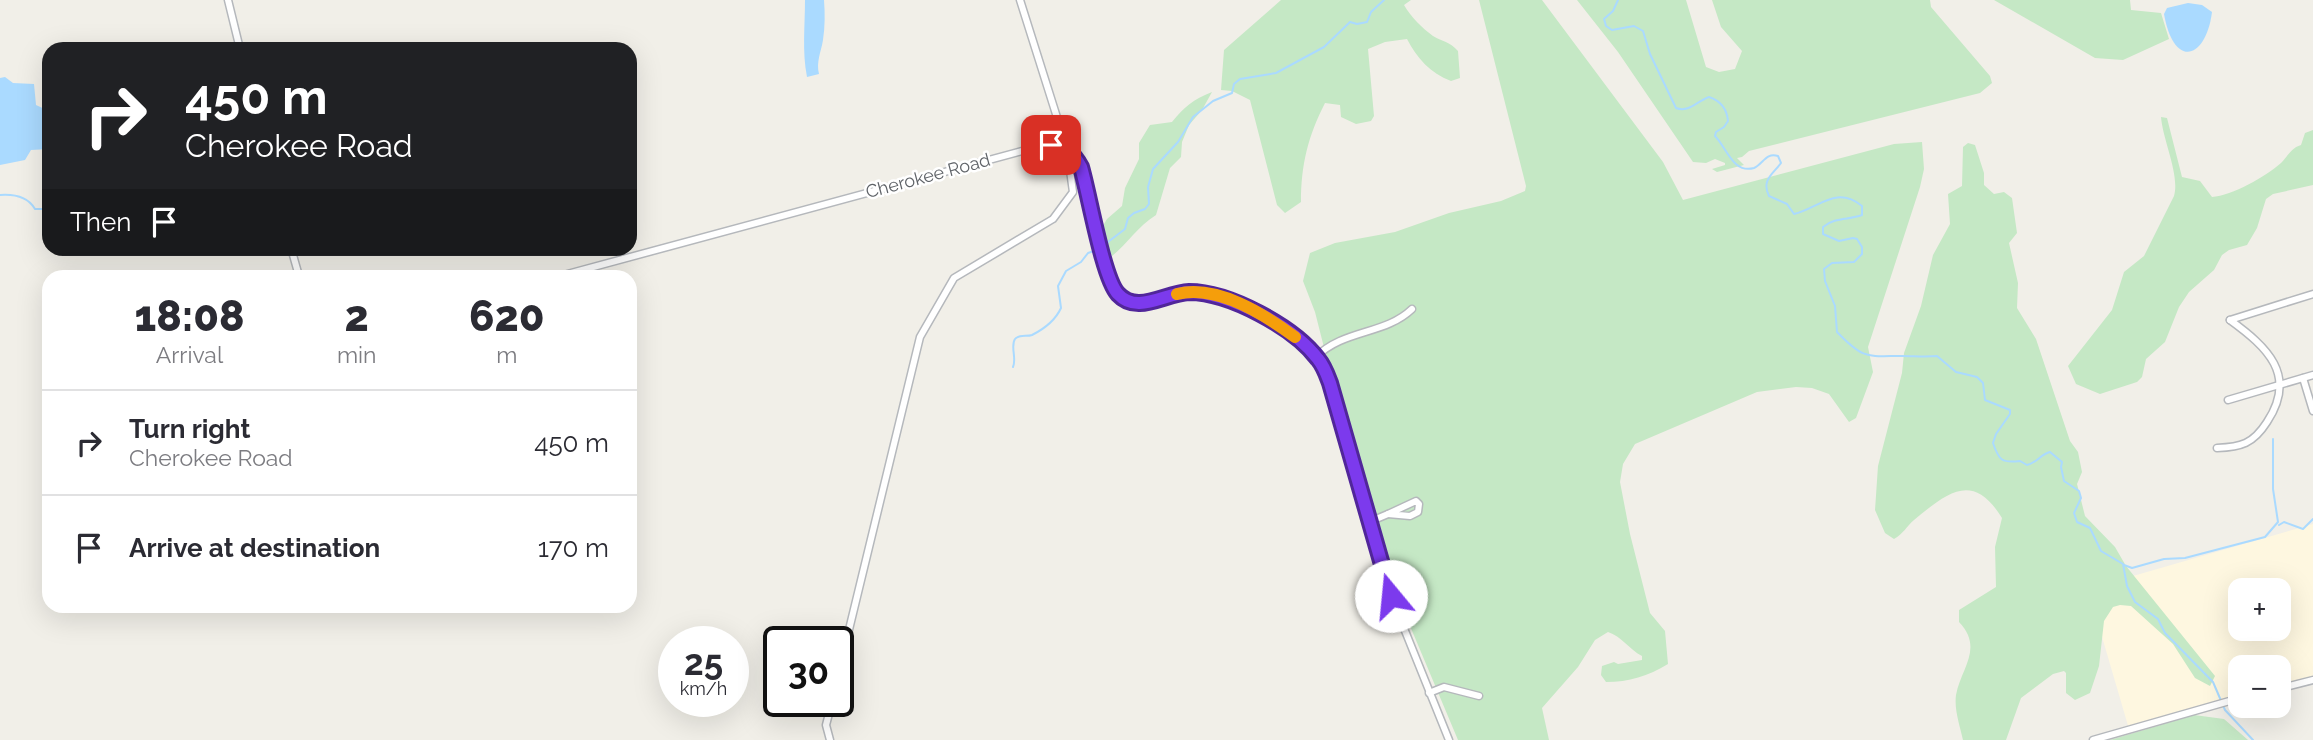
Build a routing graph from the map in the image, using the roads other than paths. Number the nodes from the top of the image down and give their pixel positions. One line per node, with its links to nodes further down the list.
1 (228, 0): 3 (street)
2 (1020, 0): 4 (street)
3 (238, 42)
4 (1067, 149): 5 (street, Cherokee Road); 10 (street); 19 (street)
5 (637, 255)
6 (634, 256): 7 (street, Cherokee Road)
7 (582, 270)
8 (2313, 294): 13 (street)
9 (1412, 309): 10 (street)
10 (1316, 356): 18 (street)
11 (2313, 375): 12 (street)
12 (2303, 378): 13 (street); 15 (street)
13 (2281, 384): 14 (street); 16 (street)
14 (2228, 400)
15 (2313, 411)
16 (2217, 448)
17 (1388, 514): 18 (street)
18 (1369, 522): 22 (street)
19 (850, 626)
20 (2313, 680): 21 (street)
21 (2291, 686)
22 (1429, 693): 23 (street); 27 (street)
23 (1479, 696)
24 (2228, 701): 28 (street)
25 (828, 717): 26 (street)
26 (830, 740)
27 (1449, 740)
28 (2093, 740)

